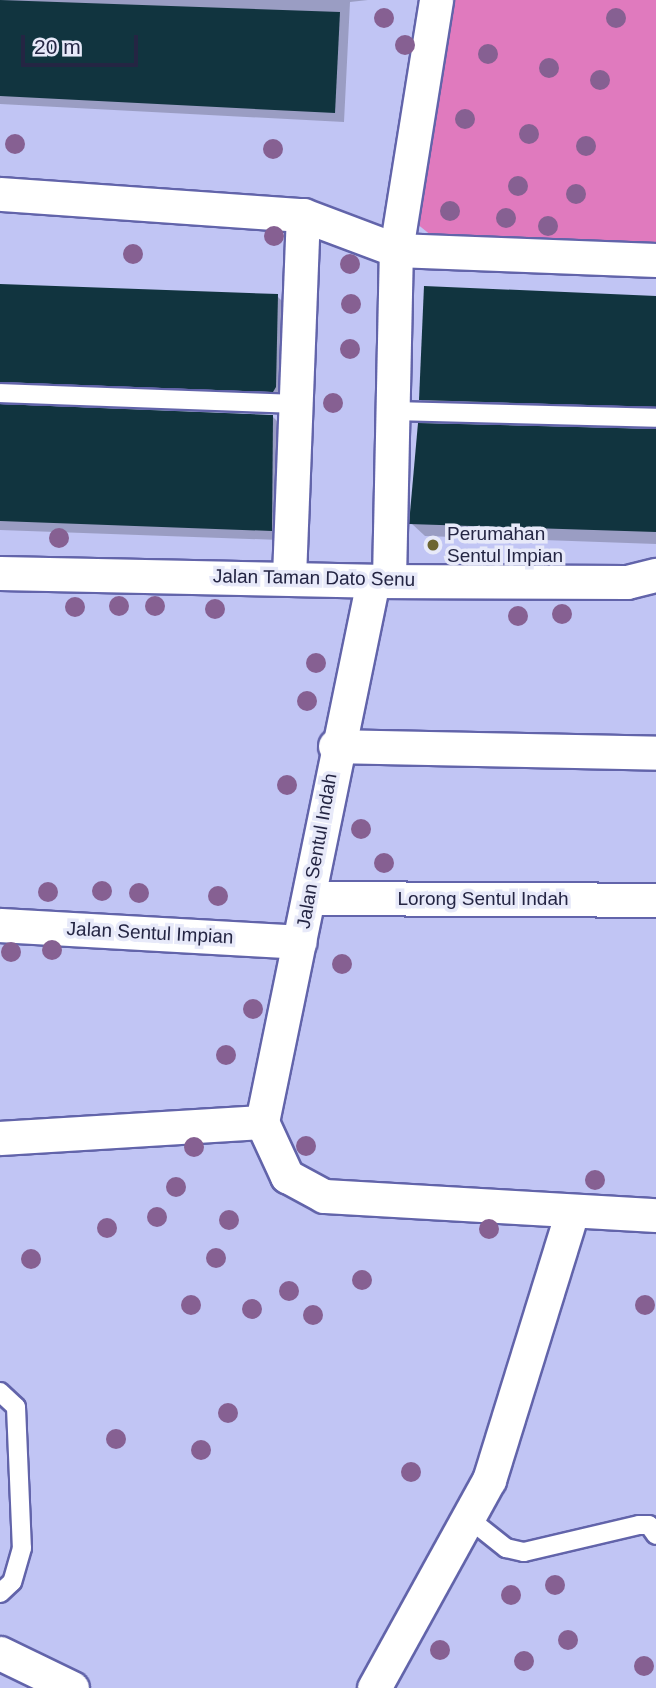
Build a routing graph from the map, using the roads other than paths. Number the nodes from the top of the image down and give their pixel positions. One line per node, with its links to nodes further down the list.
1 (436, 0): 4 (street, Jalan Sentul Indah)
2 (0, 194): 3 (street)
3 (303, 215): 4 (street); 7 (street)
4 (396, 250): 5 (street); 8 (street, Jalan Sentul Indah)
5 (656, 260)
6 (0, 393): 7 (lane)
7 (295, 404): 11 (street)
8 (393, 411): 9 (lane); 12 (street, Jalan Sentul Indah)
9 (656, 418)
10 (0, 573): 11 (street, Jalan Taman Dato Senu)
11 (289, 578): 12 (street, Jalan Taman Dato Senu)
12 (381, 581): 13 (street, Jalan Taman Dato Senu); 14 (street, Jalan Sentul Indah)
13 (646, 582)
14 (335, 746): 15 (street); 16 (street, Jalan Sentul Indah)
15 (656, 753)
16 (309, 898): 17 (street, Lorong Sentul Indah); 19 (street, Jalan Sentul Indah)
17 (656, 900)
18 (0, 925): 19 (street, Jalan Sentul Impian)
19 (300, 942): 20 (street, Jalan Sentul Indah)
20 (262, 1122): 21 (street); 22 (street)
21 (0, 1138)
22 (572, 1212): 23 (street); 25 (street)
23 (656, 1215)
24 (0, 1392): 27 (lane)
25 (467, 1517): 26 (lane); 30 (street)
26 (656, 1535)
27 (0, 1593)
28 (0, 1653): 29 (street)
29 (72, 1688)
30 (374, 1688)

